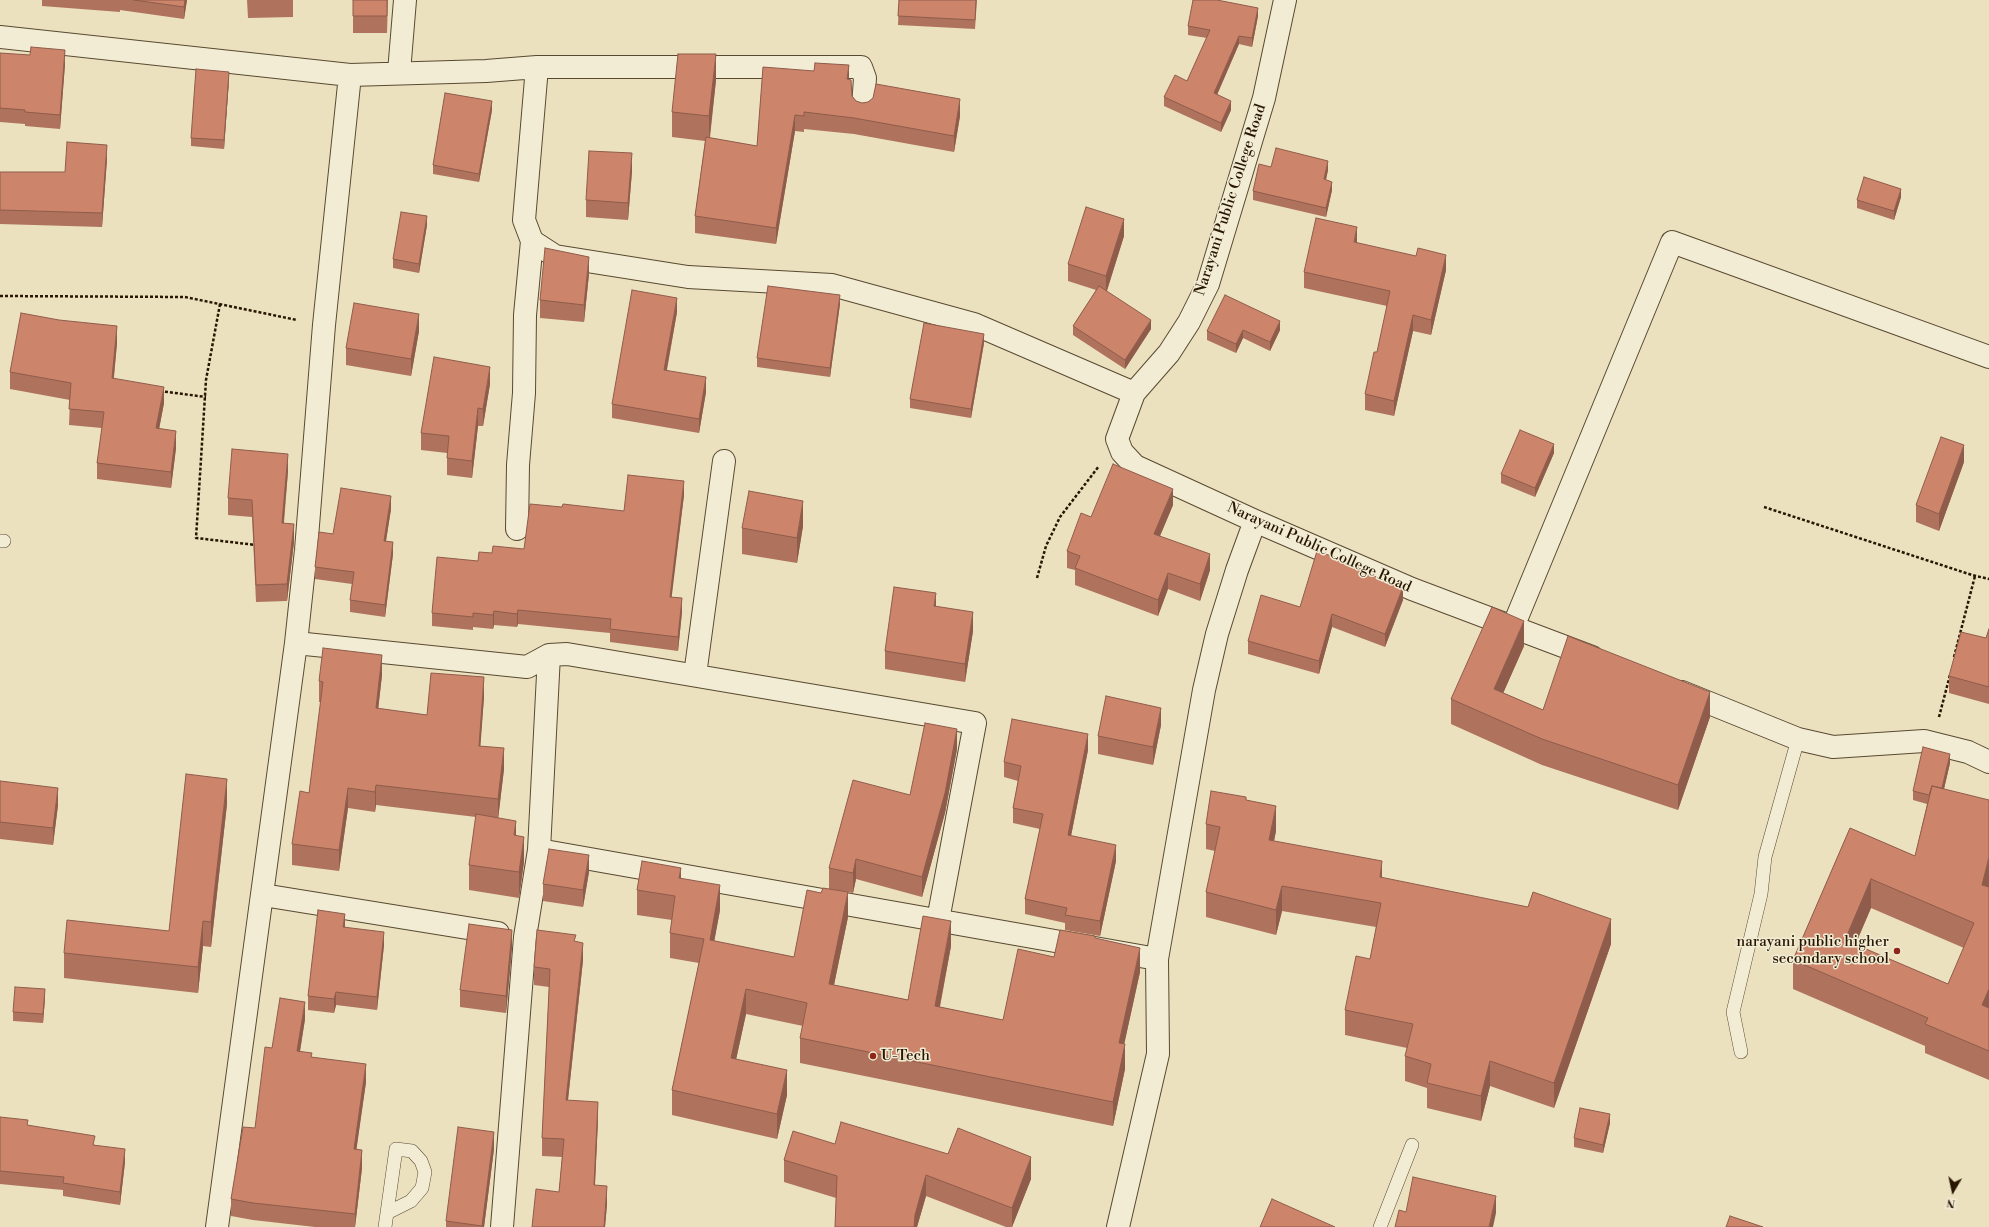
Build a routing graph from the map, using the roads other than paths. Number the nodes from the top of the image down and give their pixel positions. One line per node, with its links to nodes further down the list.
1 (405, 0): 5 (street)
2 (1285, 0): 10 (street, Narayani Public College Road)
3 (0, 37): 6 (street)
4 (537, 67): 5 (street); 7 (street); 8 (street)
5 (398, 72): 6 (street)
6 (350, 75): 15 (street)
7 (863, 107)
8 (532, 241): 10 (street); 13 (street)
9 (1989, 357): 14 (street)
10 (1134, 393): 12 (street, Narayani Public College Road)
11 (724, 461): 18 (street)
12 (1255, 521): 14 (street, Narayani Public College Road); 26 (street)
13 (517, 529)
14 (1513, 627): 17 (street, Narayani Public College Road)
15 (296, 643): 16 (street); 23 (street)
16 (549, 655): 18 (street); 22 (street)
17 (1613, 665)
18 (696, 675): 24 (street)
19 (1663, 684): 20 (street)
20 (1798, 739): 21 (street); 27 (lane)
21 (1989, 762)
22 (538, 850): 24 (street); 25 (street)
23 (263, 895): 25 (street); 30 (street)
24 (938, 920): 26 (street)
25 (525, 938): 32 (street)
26 (1157, 959): 33 (street)
27 (1741, 1052)
28 (1412, 1145): 34 (lane)
29 (387, 1213): 29 (lane); 31 (lane)
30 (217, 1227)
31 (385, 1227)
32 (502, 1227)
33 (1118, 1227)
34 (1380, 1227)

